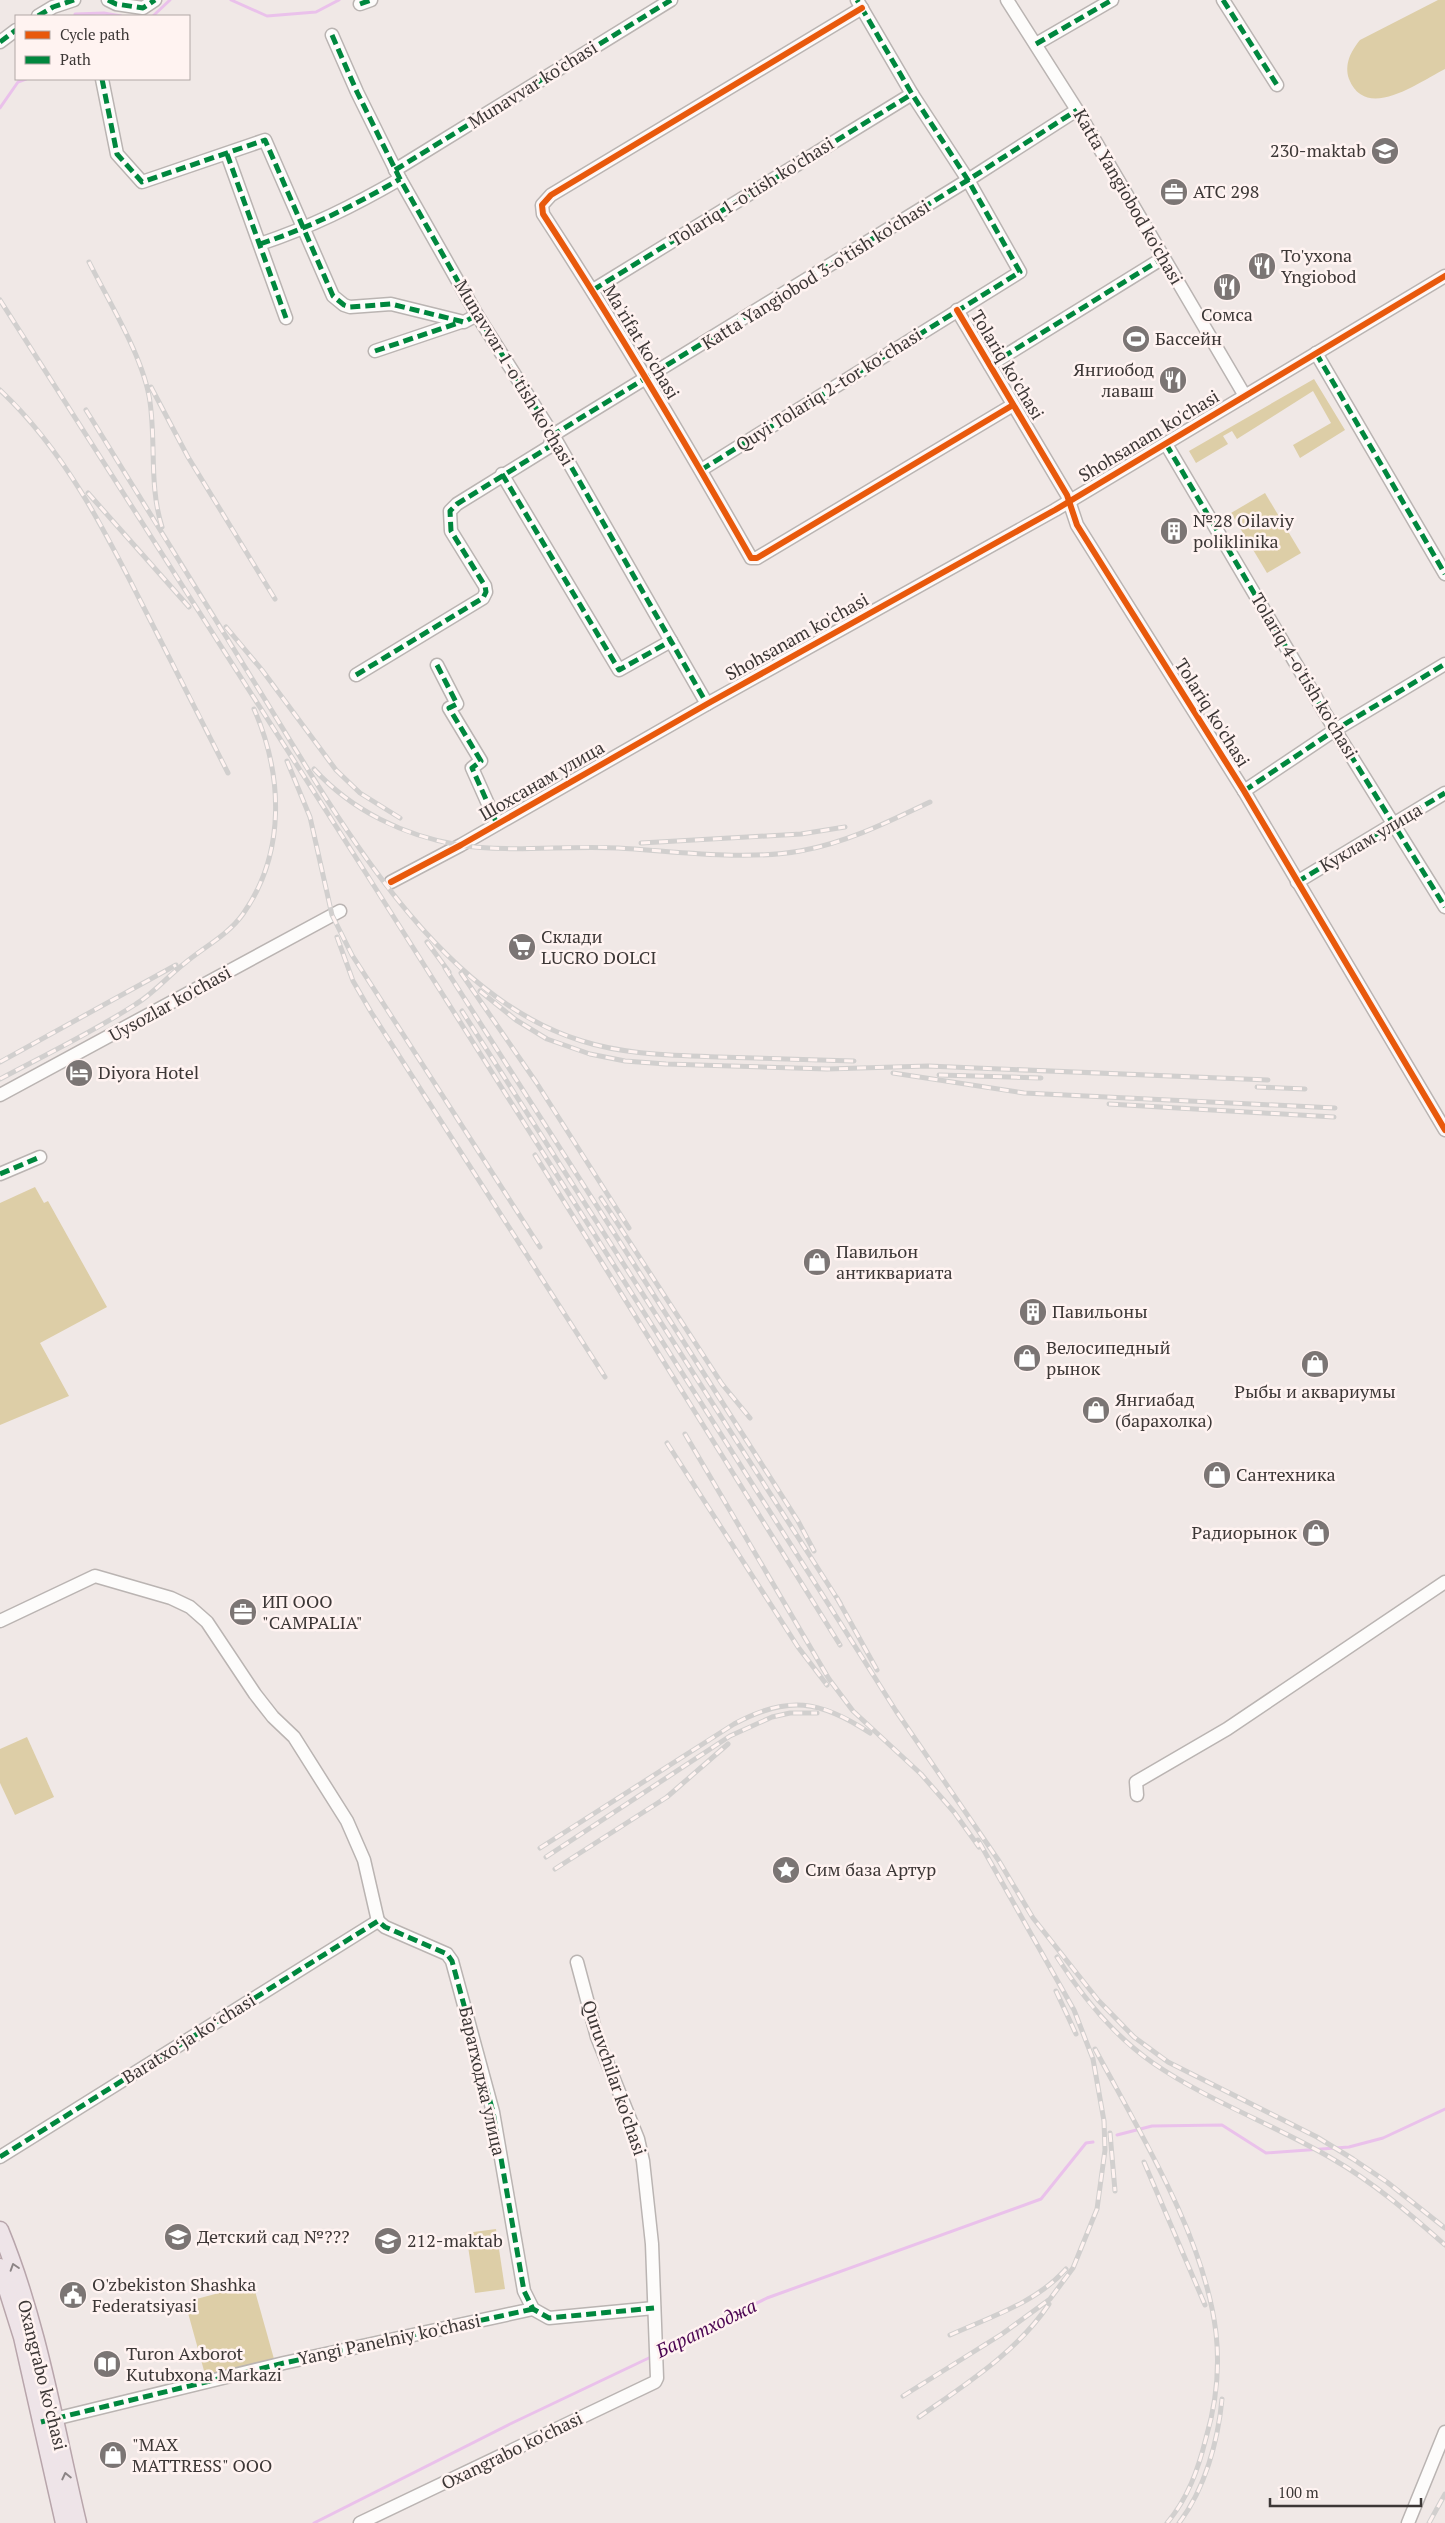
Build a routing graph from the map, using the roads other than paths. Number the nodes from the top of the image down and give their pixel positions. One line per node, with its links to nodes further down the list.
1 (74, 0): 9 (street)
2 (108, 0): 3 (street)
3 (155, 0)
4 (670, 0): 19 (street, Munavvar ko'chasi)
5 (1008, 0): 13 (street, Katta Yangiobod ko'chasi)
6 (1112, 0): 13 (street)
7 (1223, 0): 15 (street)
8 (860, 4): 16 (street, Tolariq ko'chasi); 25 (street, Ma'rifat ko'chasi)
9 (40, 15)
10 (15, 31): 12 (street)
11 (332, 35): 19 (street, Munavvar 1-o'tish ko'chasi)
12 (0, 42)
13 (1036, 44): 17 (street, Katta Yangiobod ko'chasi)
14 (102, 80): 18 (street)
15 (1277, 85)
16 (912, 94): 20 (street, Tolariq ko'chasi); 25 (street, Tolariq 1-o'tish ko'chasi)
17 (1077, 110): 20 (street, Katta Yangiobod 3-o'tish ko'chasi); 23 (street, Katta Yangiobod ko'chasi)
18 (227, 154): 21 (street); 22 (street)
19 (398, 175): 21 (street, Munavvar ko'chasi); 27 (street, Munavvar 1-o'tish ko'chasi)
20 (968, 180): 26 (street, Tolariq ko'chasi); 33 (street, Katta Yangiobod 3-o'tish ko'chasi)
21 (305, 229): 22 (street, Munavvar ko'chasi); 29 (street)
22 (260, 244): 28 (street)
23 (1163, 258): 32 (street); 34 (street, Katta Yangiobod ko'chasi)
24 (1445, 276): 31 (street, Shohsanam ko'chasi)
25 (593, 290): 33 (street, Ma'rifat ko'chasi)
26 (957, 310): 32 (street, Tolariq ko'chasi); 38 (street, Quyi Tolariq 2-tor koʻchasi)
27 (477, 315): 29 (street); 36 (street, Munavvar 1-o'tish ko'chasi)
28 (286, 318)
29 (464, 322): 30 (street)
30 (375, 351)
31 (1316, 353): 34 (street, Shohsanam ko'chasi); 41 (street)
32 (990, 365): 35 (street, Tolariq ko'chasi)
33 (646, 380): 36 (street, Katta Yangiobod 3-o'tish ko'chasi); 38 (street, Ma'rifat ko'chasi)
34 (1246, 396): 37 (street, Shohsanam ko'chasi)
35 (1013, 405): 38 (street, Ma'rifat ko'chasi); 40 (street, Tolariq ko'chasi)
36 (553, 436): 39 (street, Katta Yangiobod 3-o'tish ko'chasi); 42 (street, Munavvar 1-o'tish ko'chasi)
37 (1166, 444): 40 (street, Shohsanam ko'chasi); 47 (street, Tolariq 4-o'tish ko'chasi)
38 (701, 470)
39 (502, 474): 42 (street); 45 (street, Katta Yangiobod 3-o'tish ko'chasi)
40 (1070, 501): 46 (street, Shohsanam ko'chasi); 48 (street, Tolariq ko'chasi)
41 (1445, 574)
42 (671, 641): 46 (street, Munavvar 1-o'tish ko'chasi)
43 (1445, 664): 47 (street, Tolariq ko'chasi)
44 (437, 665): 50 (street)
45 (356, 675)
46 (707, 704): 50 (street, Шохсанам улица)
47 (1335, 730): 48 (street, Tolariq ko'chasi); 51 (street, Tolariq 4-o'tish ko'chasi)
48 (1244, 791): 53 (street, Tolariq ko'chasi)
49 (1445, 793): 51 (street, Куклам улица)
50 (497, 824): 52 (street, Шохсанам улица)
51 (1393, 825): 53 (street, Куклам улица); 54 (street, Tolariq 4-o'tish ko'chasi)
52 (391, 882)
53 (1298, 882): 57 (street, Tolariq ko'chasi)
54 (1445, 907)
55 (340, 912): 56 (street, Uysozlar ko'chasi)
56 (0, 1095)
57 (1443, 1122)
58 (40, 1157): 59 (street)
59 (0, 1174)
60 (1445, 1582): 62 (street)
61 (0, 1621): 63 (street)
62 (1137, 1795)
63 (378, 1921): 65 (street, Baratxoʻja koʻchasi); 69 (street, Баратходжа улица)
64 (577, 1962): 68 (street, Quruvchilar ko'chasi)
65 (0, 2157)
66 (0, 2230): 71 (main road, Oxangrabo ko'chasi, one-way to 66)
67 (0, 2267): 71 (main road, Oxangrabo ko'chasi)
68 (654, 2308): 69 (street); 70 (street, Quruvchilar ko'chasi)
69 (533, 2309): 71 (street, Yangi Panelniy ko'chasi)
70 (656, 2371): 75 (street, Oxangrabo ko'chasi)
71 (47, 2421): 73 (main road, Oxangrabo ko'chasi); 74 (main road, Oxangrabo ko'chasi, one-way to 71)
72 (1445, 2432): 76 (street)
73 (64, 2523)
74 (78, 2523)
75 (360, 2523)
76 (1408, 2523)

